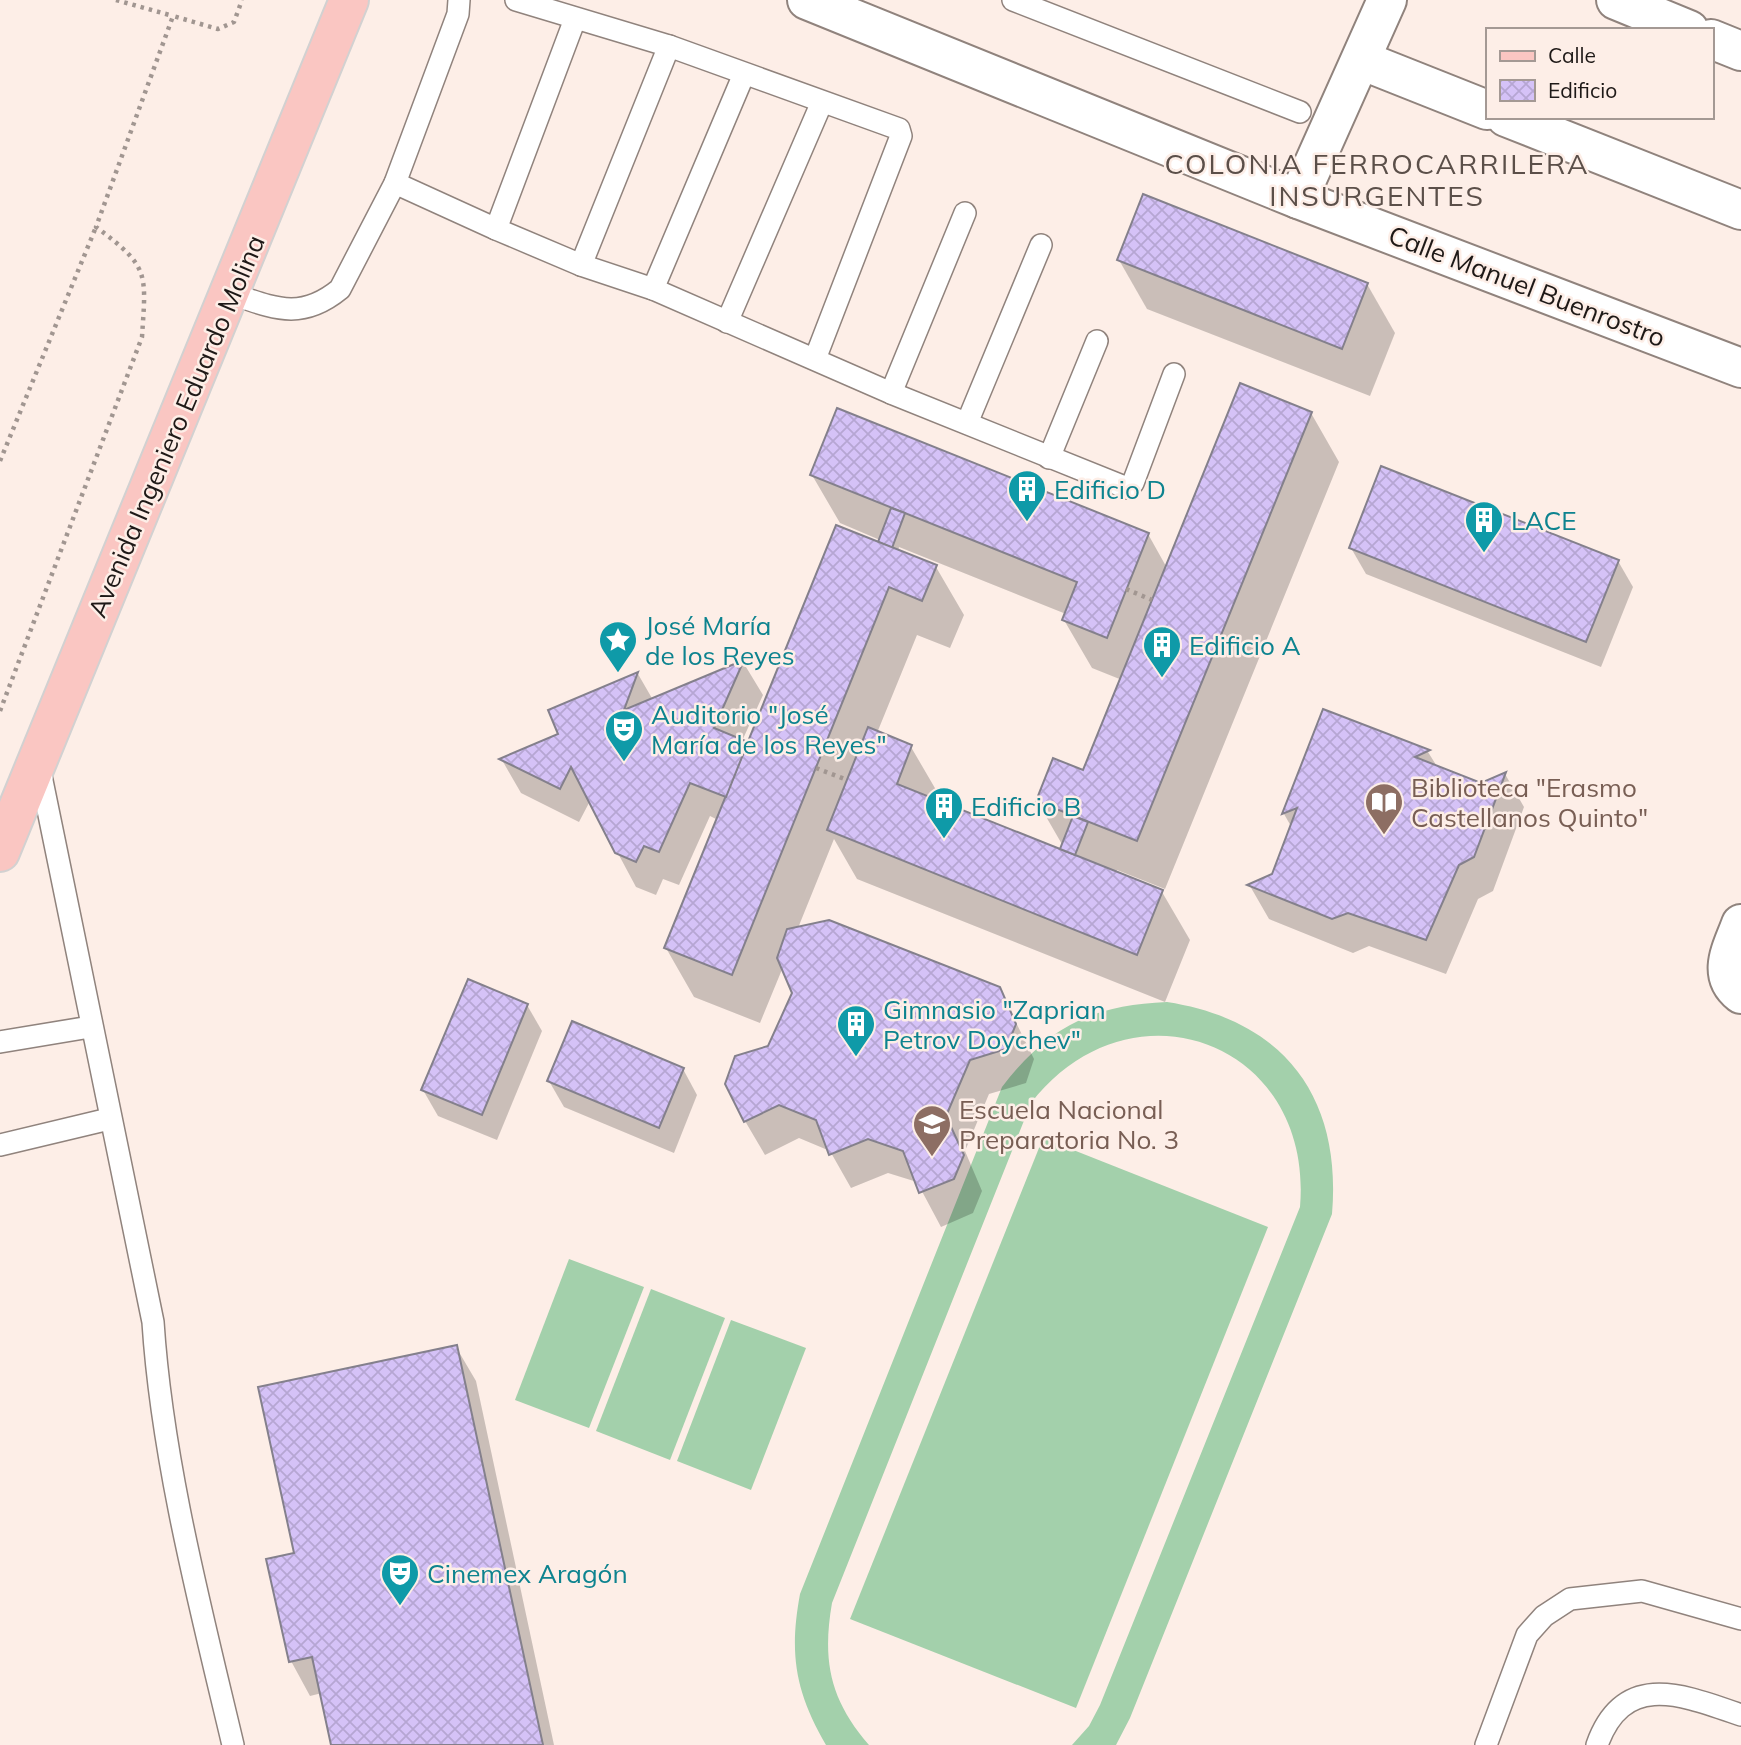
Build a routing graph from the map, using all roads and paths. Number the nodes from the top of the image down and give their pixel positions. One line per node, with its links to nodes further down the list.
1 (116, 0): 10 (path)
2 (242, 0): 10 (path)
3 (349, 0): 31 (main road, Avenida Ingeniero Eduardo Molina)
4 (459, 0): 22 (lane)
5 (516, 0): 11 (lane)
6 (807, 0): 23 (street, Calle Manuel Buenrostro)
7 (1013, 0): 20 (lane)
8 (1387, 0): 16 (street)
9 (1616, 0): 12 (street)
10 (173, 16): 26 (path)
11 (575, 19): 14 (lane); 27 (lane)
12 (1684, 28)
13 (1713, 39): 15 (street)
14 (669, 46): 17 (lane); 29 (lane)
15 (1741, 51)
16 (1361, 60): 19 (street); 23 (street)
17 (744, 74): 18 (lane); 30 (lane)
18 (822, 102): 32 (lane); 34 (lane)
19 (1486, 110)
20 (1300, 112)
21 (1511, 119): 24 (street)
22 (395, 183): 27 (lane); 31 (lane)
23 (1298, 199): 35 (street, Calle Manuel Buenrostro)
24 (1741, 210)
25 (965, 213): 37 (lane)
26 (96, 228): 40 (path); 43 (path)
27 (496, 229): 29 (lane)
28 (1041, 245): 38 (lane)
29 (581, 265): 30 (lane)
30 (653, 289): 32 (lane)
31 (232, 293): 44 (main road, Avenida Ingeniero Eduardo Molina)
32 (727, 322): 34 (lane)
33 (1097, 341): 39 (lane)
34 (815, 359): 37 (lane)
35 (1741, 368)
36 (1174, 374): 39 (lane)
37 (891, 393): 38 (lane)
38 (967, 423): 39 (lane)
39 (1049, 458)
40 (0, 461)
41 (1126, 589): 42 (path)
42 (1152, 600)
43 (0, 711)
44 (37, 759): 47 (main road, Avenida Ingeniero Eduardo Molina); 50 (lane)
45 (816, 768): 46 (path)
46 (847, 780)
47 (0, 852)
48 (1741, 924): 49 (street)
49 (1734, 987)
50 (90, 1027): 51 (lane); 52 (lane)
51 (0, 1042)
52 (109, 1119): 53 (lane); 56 (lane)
53 (0, 1145)
54 (1741, 1619): 57 (lane)
55 (1741, 1715): 58 (lane)
56 (233, 1745)
57 (1486, 1745)
58 (1597, 1745)

